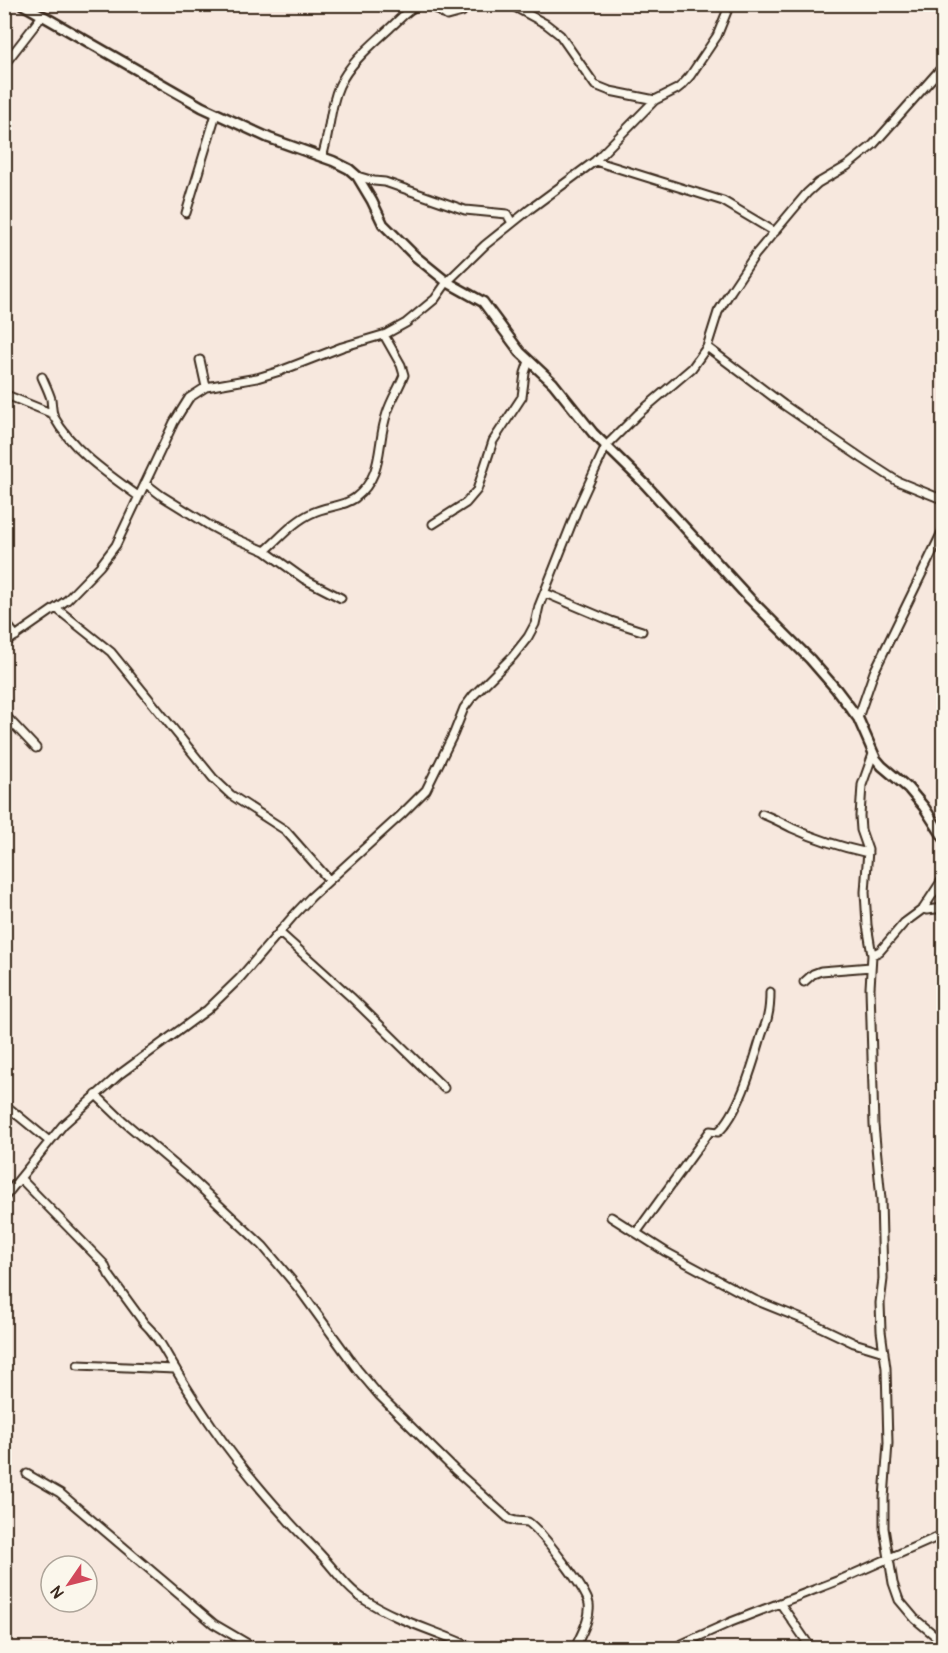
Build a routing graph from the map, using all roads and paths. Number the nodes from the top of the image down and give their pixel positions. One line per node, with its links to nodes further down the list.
1 (22, 4): 8 (street)
2 (420, 4): 13 (street)
3 (428, 4): 4 (street)
4 (472, 4): 5 (street)
5 (484, 4)
6 (509, 4): 11 (street)
7 (730, 4): 11 (street)
8 (42, 16): 9 (street); 12 (street)
9 (4, 65)
10 (943, 66): 18 (street)
11 (655, 100): 14 (street)
12 (216, 114): 13 (street); 16 (street)
13 (322, 157): 15 (street)
14 (595, 161): 17 (street); 18 (street)
15 (357, 176): 17 (street); 19 (street)
16 (186, 213)
17 (512, 223): 19 (street)
18 (775, 232): 21 (street)
19 (447, 282): 20 (street); 23 (street)
20 (384, 335): 25 (street); 34 (street)
21 (707, 347): 28 (street); 31 (street)
22 (200, 360): 25 (street)
23 (529, 361): 28 (street); 32 (street)
24 (42, 377): 27 (street)
25 (206, 387): 29 (street)
26 (4, 396): 27 (street)
27 (53, 414): 30 (street)
28 (606, 446): 35 (street); 43 (street)
29 (145, 483): 30 (street); 34 (street)
30 (138, 496): 37 (street)
31 (944, 500)
32 (433, 524)
33 (944, 528): 43 (street)
34 (265, 551): 36 (street)
35 (545, 593): 39 (street); 50 (street)
36 (341, 598)
37 (57, 608): 40 (street); 50 (street)
38 (4, 621): 40 (street)
39 (642, 631)
40 (16, 636): 41 (street)
41 (4, 644)
42 (4, 714): 44 (street)
43 (858, 718): 45 (street)
44 (36, 748)
45 (873, 754): 47 (street); 48 (street)
46 (762, 814): 48 (street)
47 (944, 838)
48 (868, 853): 54 (street)
49 (944, 877): 52 (street)
50 (329, 880): 53 (street)
51 (944, 908): 52 (street)
52 (923, 909): 54 (street)
53 (279, 932): 58 (street); 59 (street)
54 (872, 955): 55 (street)
55 (871, 967): 56 (street); 66 (street)
56 (804, 982)
57 (770, 992): 65 (street)
58 (444, 1088)
59 (96, 1095): 61 (street); 76 (street)
60 (4, 1104): 61 (street)
61 (50, 1141): 62 (street)
62 (20, 1178): 63 (street); 68 (street)
63 (4, 1198)
64 (611, 1217): 65 (street)
65 (636, 1233): 66 (street)
66 (884, 1352): 71 (street)
67 (78, 1365): 68 (street)
68 (175, 1369): 75 (street)
69 (27, 1474): 74 (street)
70 (944, 1534): 71 (street)
71 (888, 1559): 72 (street); 73 (street)
72 (780, 1602): 77 (street); 78 (street)
73 (944, 1643)
74 (255, 1648)
75 (473, 1648)
76 (575, 1648)
77 (673, 1648)
78 (811, 1648)

